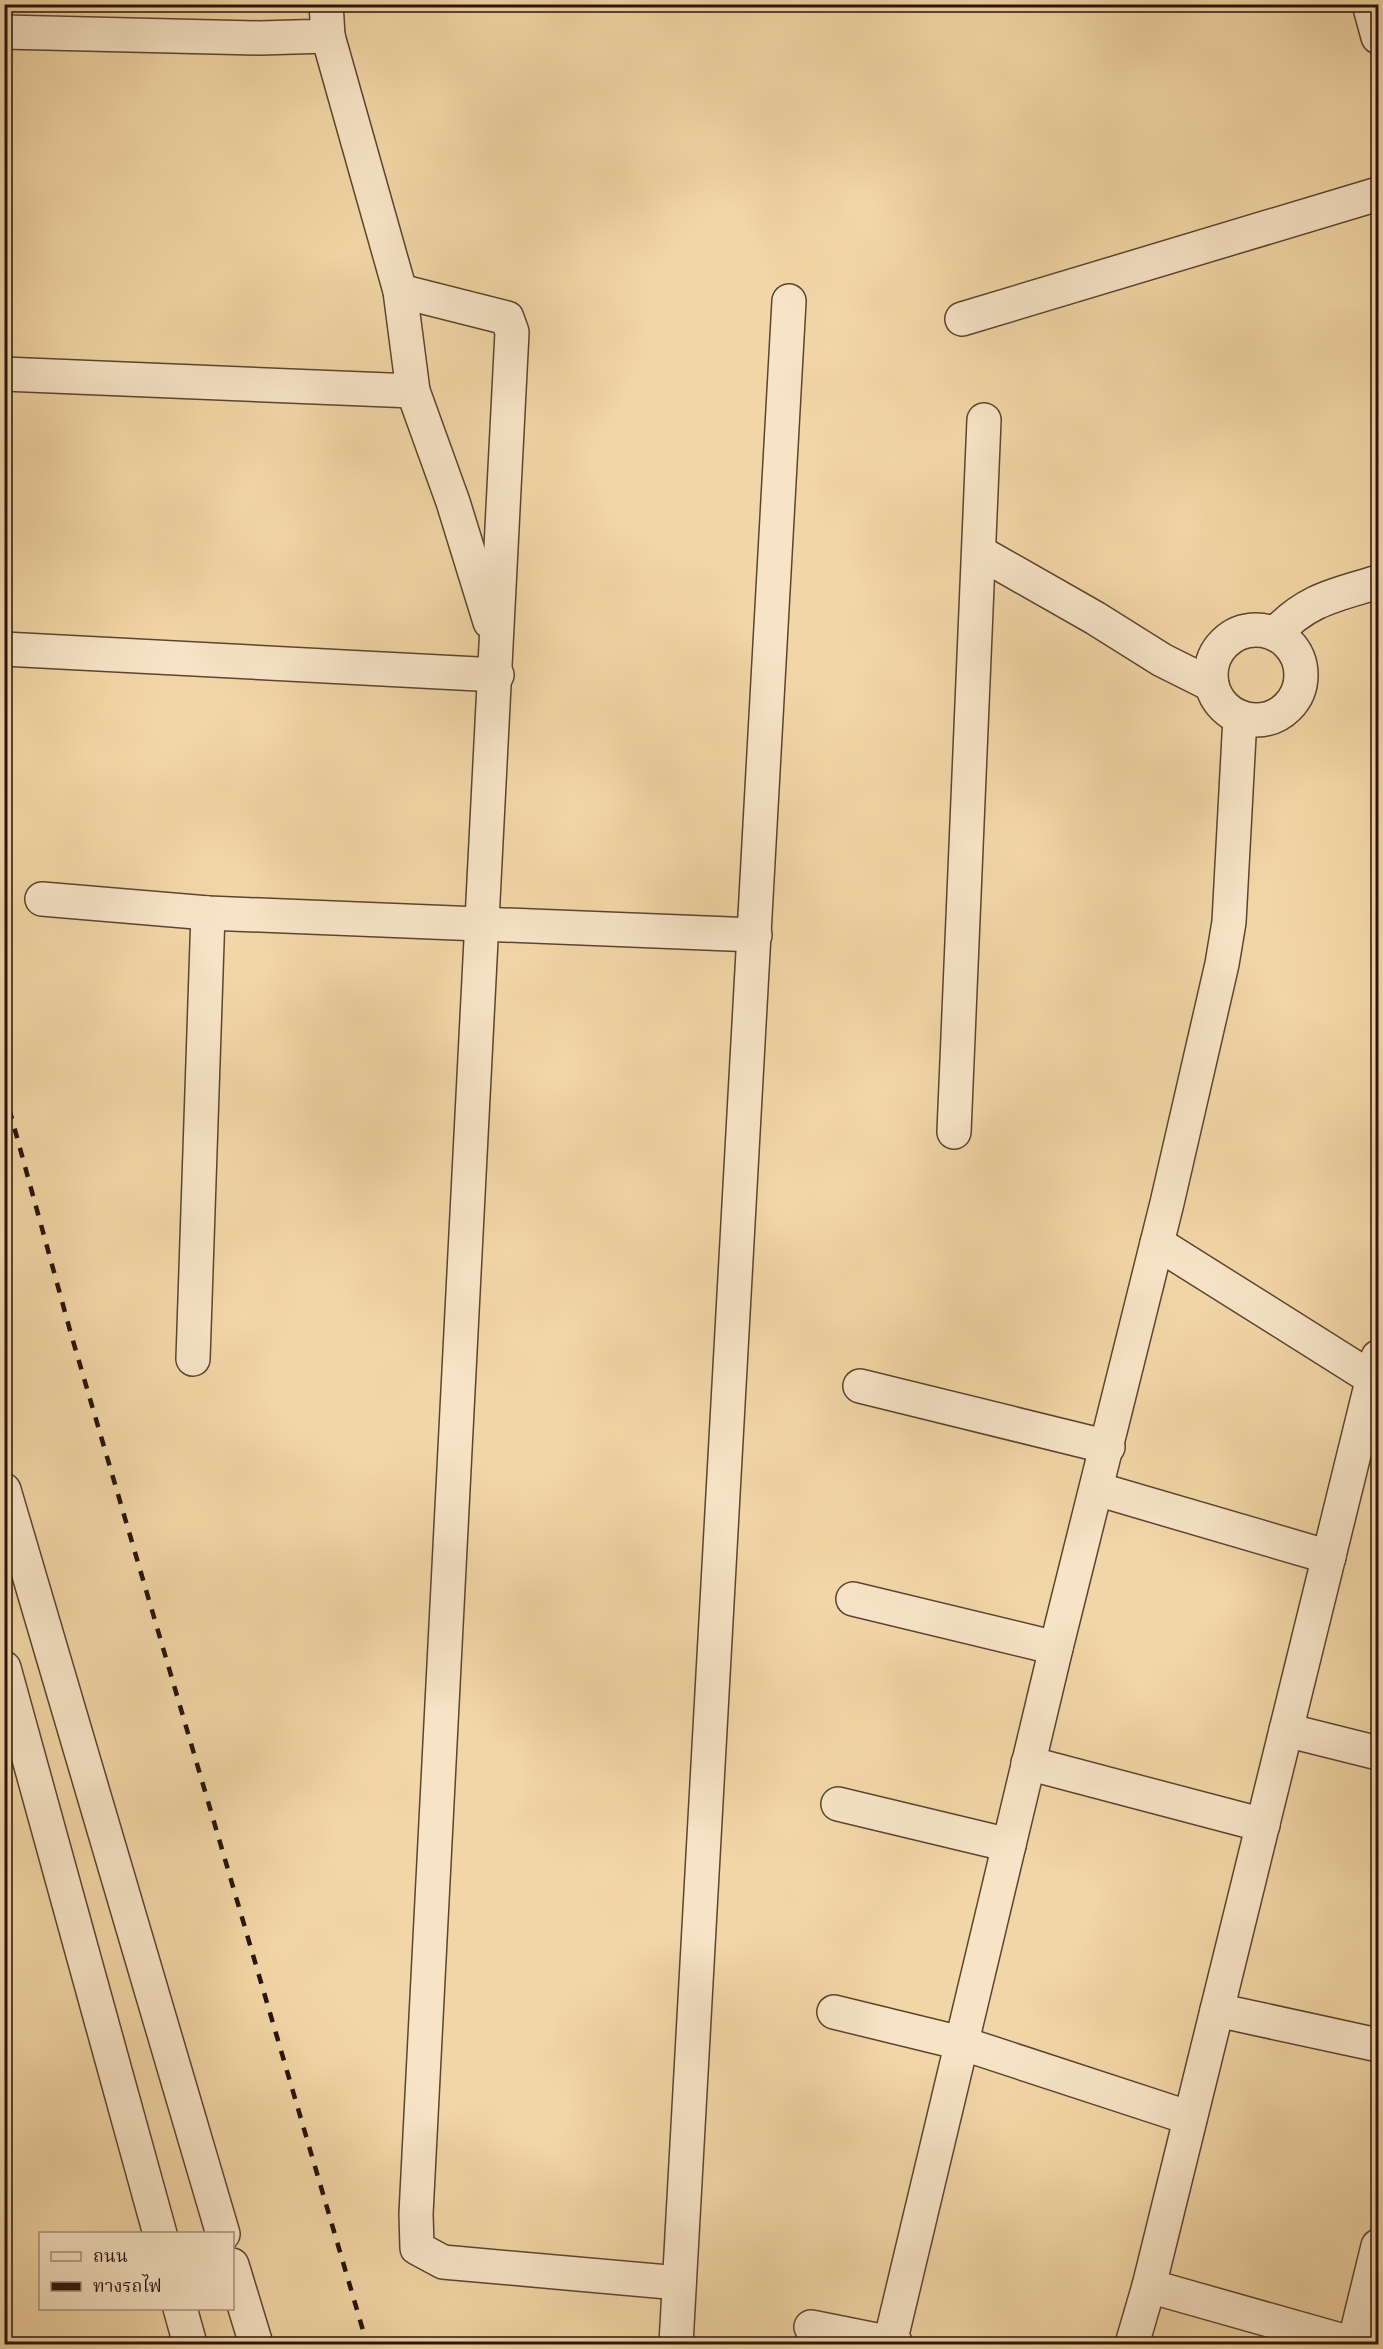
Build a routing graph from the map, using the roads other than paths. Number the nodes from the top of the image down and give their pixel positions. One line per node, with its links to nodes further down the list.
1 (1369, 4): 4 (street)
2 (327, 20): 3 (street); 6 (street)
3 (4, 32)
4 (1378, 37)
5 (1378, 194): 8 (street)
6 (400, 291): 10 (street); 16 (street)
7 (789, 301): 22 (street)
8 (962, 319)
9 (4, 374): 10 (street)
10 (413, 391): 16 (street)
11 (984, 420): 12 (street)
12 (979, 552): 17 (street); 23 (street)
13 (1378, 582): 14 (street)
14 (1275, 634): 17 (street); 18 (street)
15 (4, 649): 16 (street)
16 (497, 660): 21 (street)
17 (1212, 685): 18 (street)
18 (1240, 717): 24 (street)
19 (42, 899): 20 (street)
20 (208, 913): 21 (street); 25 (street)
21 (484, 922): 22 (street); 50 (street)
22 (755, 935): 50 (street)
23 (954, 1132)
24 (1157, 1243): 26 (street); 28 (street)
25 (193, 1359)
26 (1377, 1372): 31 (street)
27 (860, 1386): 28 (street)
28 (1108, 1446): 29 (street)
29 (1097, 1489): 31 (street); 33 (street)
30 (4, 1490): 47 (street)
31 (1329, 1557): 35 (street)
32 (853, 1599): 33 (street)
33 (1056, 1648): 37 (street)
34 (4, 1668): 46 (street)
35 (1286, 1730): 36 (street); 39 (street)
36 (1378, 1753)
37 (1028, 1763): 39 (street); 40 (street)
38 (838, 1804): 40 (street)
39 (1263, 1825): 41 (street)
40 (1008, 1845): 43 (street)
41 (1217, 2010): 44 (street); 45 (street)
42 (834, 2012): 43 (street)
43 (961, 2043): 45 (street); 57 (street)
44 (1378, 2045)
45 (1190, 2118): 51 (street)
46 (159, 2232)
47 (222, 2232)
48 (1378, 2246): 59 (street)
49 (234, 2272): 55 (street)
50 (679, 2283): 56 (street)
51 (1149, 2286): 58 (street); 59 (street)
52 (181, 2310): 54 (street)
53 (811, 2327): 57 (street)
54 (190, 2344)
55 (256, 2344)
56 (676, 2344)
57 (893, 2344)
58 (1132, 2344)
59 (1354, 2344)

